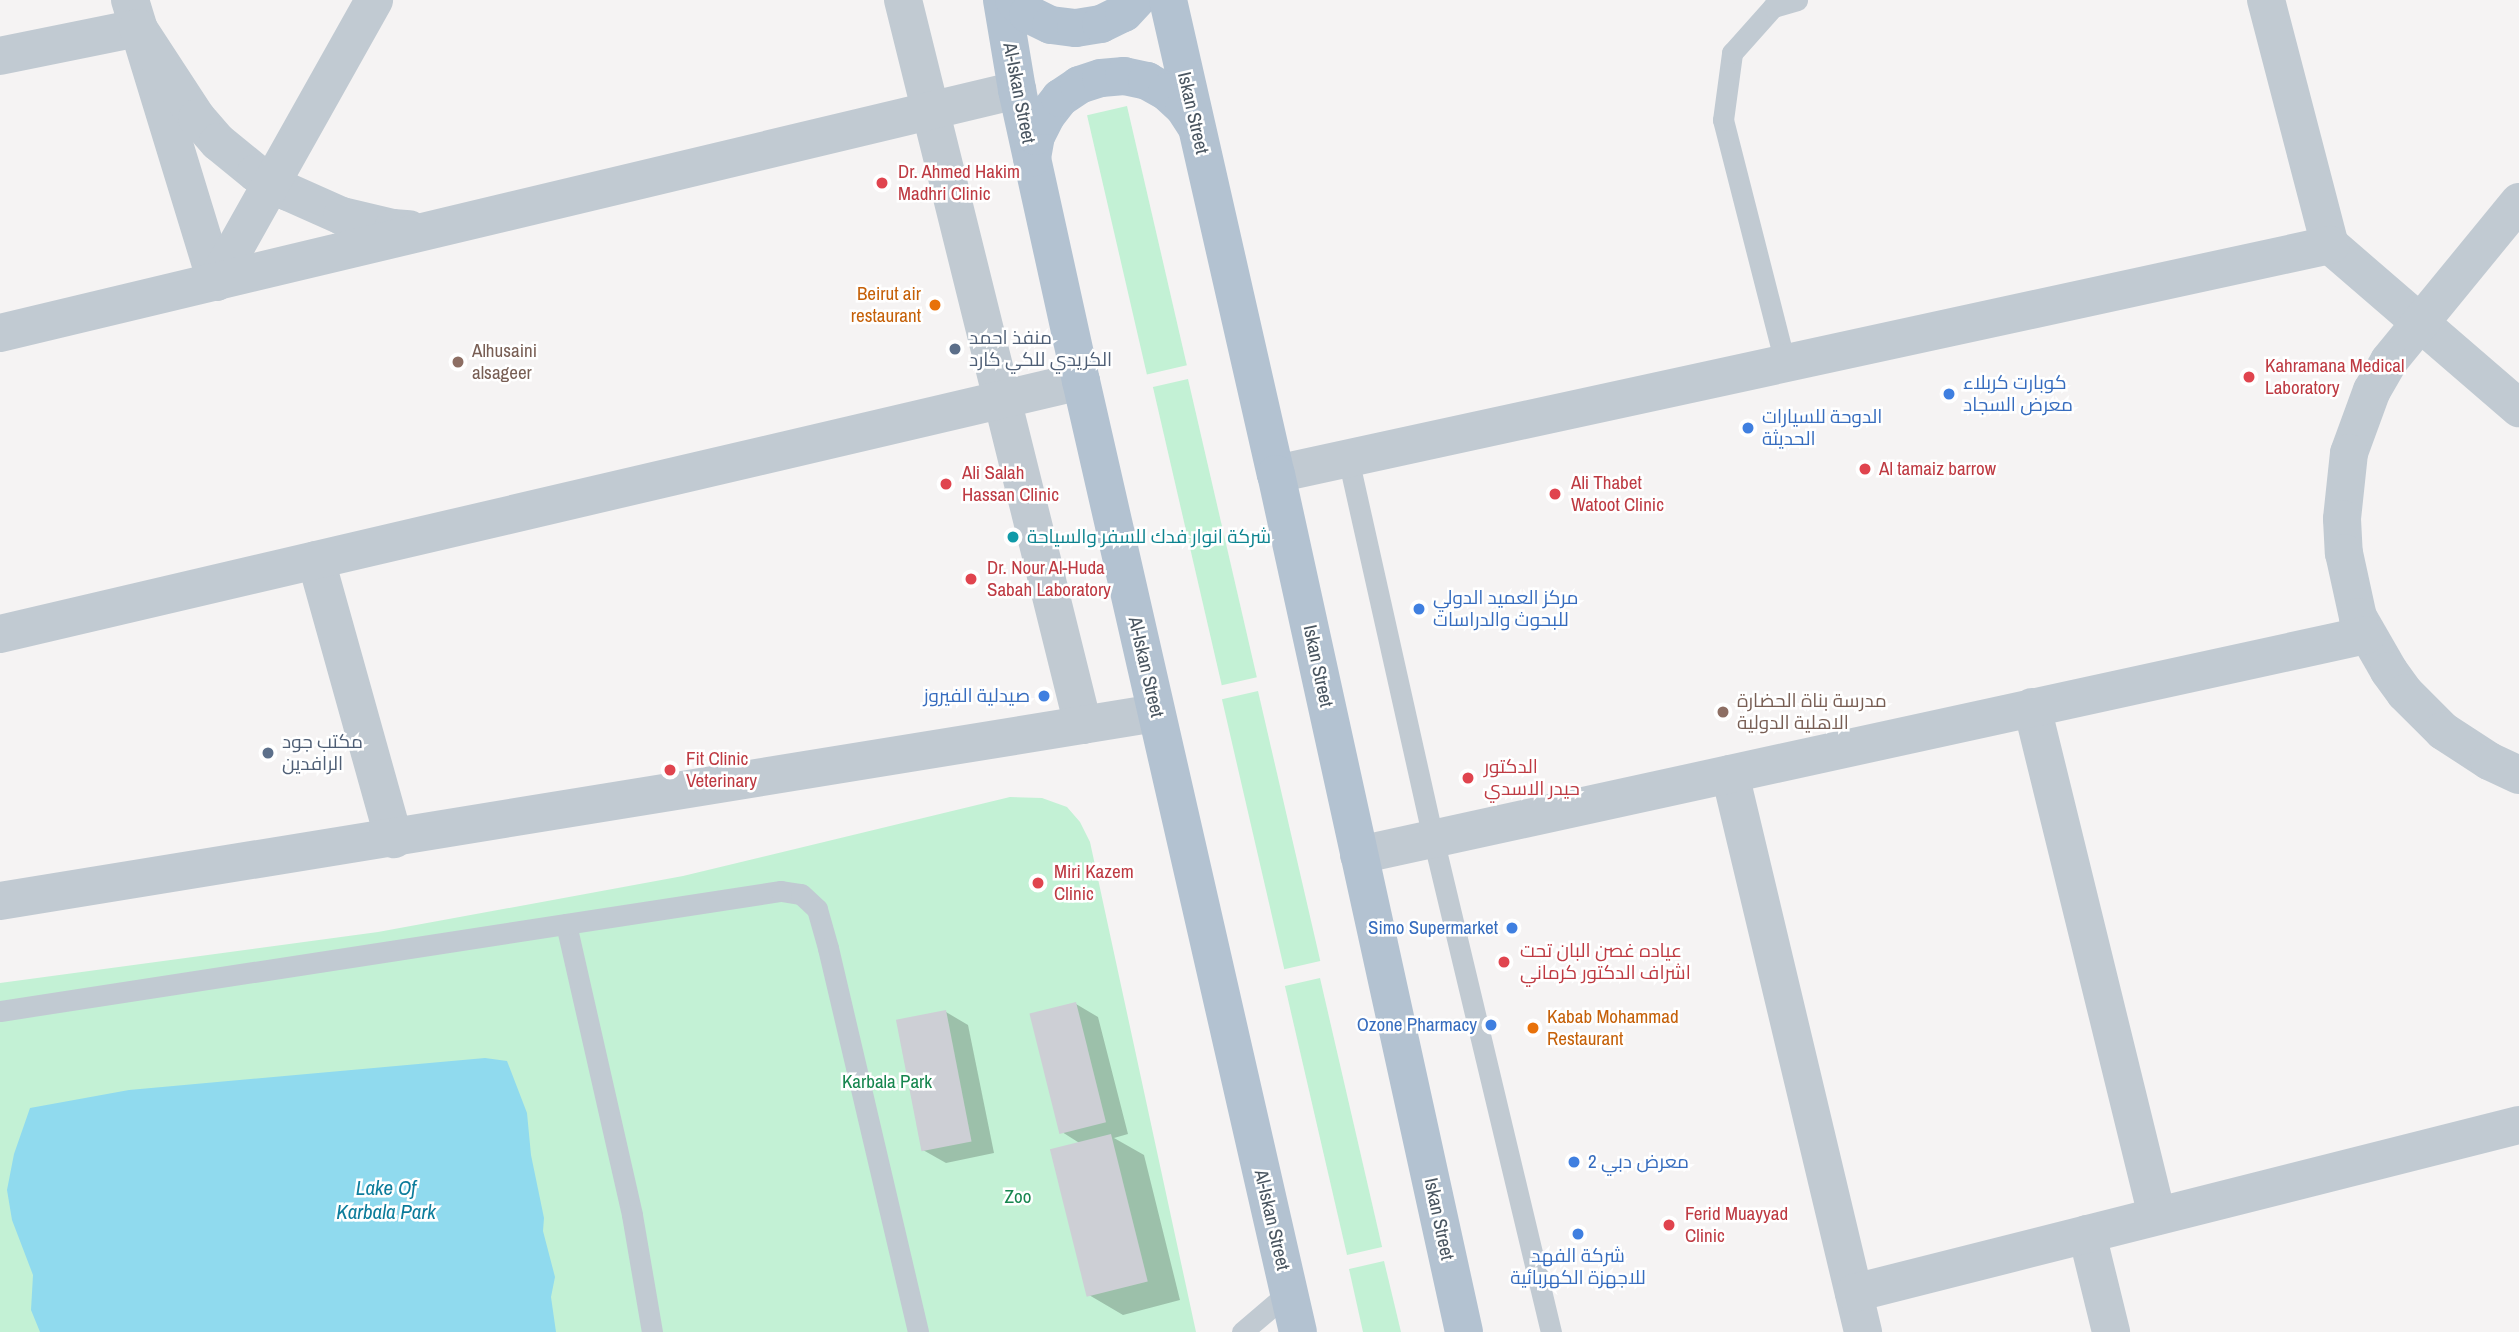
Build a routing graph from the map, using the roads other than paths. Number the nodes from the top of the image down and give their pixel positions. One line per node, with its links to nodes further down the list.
1 (374, 0): 15 (street)
2 (903, 0): 12 (street)
3 (1002, 0): 11 (main road, Al-Iskan Street)
4 (1014, 0): 5 (main road)
5 (1136, 0)
6 (1168, 0): 13 (main road, Iskan Street)
7 (1797, 0): 22 (lane)
8 (2266, 0): 18 (street)
9 (134, 14): 10 (street); 15 (street); 19 (street)
10 (0, 57)
11 (1017, 90): 12 (street); 14 (main road, Al-Iskan Street)
12 (931, 113): 17 (street); 24 (street)
13 (1196, 127): 14 (main road); 27 (main road, Iskan Street)
14 (1031, 158): 23 (main road, Al-Iskan Street)
15 (272, 182): 17 (street); 19 (street)
16 (2519, 202): 20 (street)
17 (430, 232): 19 (street)
18 (2330, 245): 20 (street); 22 (street)
19 (216, 282): 21 (street)
20 (2420, 323): 25 (street); 30 (street)
21 (0, 333)
22 (1785, 363): 26 (street)
23 (1081, 381): 24 (street); 32 (main road, Al-Iskan Street)
24 (1002, 400): 28 (street); 33 (street)
25 (2519, 408)
26 (1348, 458): 27 (street); 36 (lane)
27 (1276, 474): 38 (main road, Iskan Street)
28 (316, 560): 29 (street); 37 (street)
29 (0, 634)
30 (2366, 635): 31 (street); 35 (street)
31 (2032, 707): 34 (street); 43 (street)
32 (1156, 713): 33 (street); 45 (main road, Al-Iskan Street)
33 (1083, 725): 37 (street)
34 (1730, 774): 36 (street); 46 (street)
35 (2519, 775)
36 (1433, 838): 38 (street); 52 (lane)
37 (394, 839): 39 (street)
38 (1359, 855): 51 (main road, Iskan Street)
39 (0, 901)
40 (566, 923): 41 (lane); 47 (lane); 48 (lane)
41 (0, 1011)
42 (2519, 1125): 43 (street)
43 (2157, 1216): 44 (street)
44 (2087, 1234): 46 (street); 54 (street)
45 (1289, 1292): 49 (lane); 50 (main road, Al-Iskan Street)
46 (1853, 1293): 53 (street)
47 (652, 1332)
48 (918, 1332)
49 (1242, 1332)
50 (1298, 1332)
51 (1464, 1332)
52 (1552, 1332)
53 (1863, 1332)
54 (2111, 1332)

